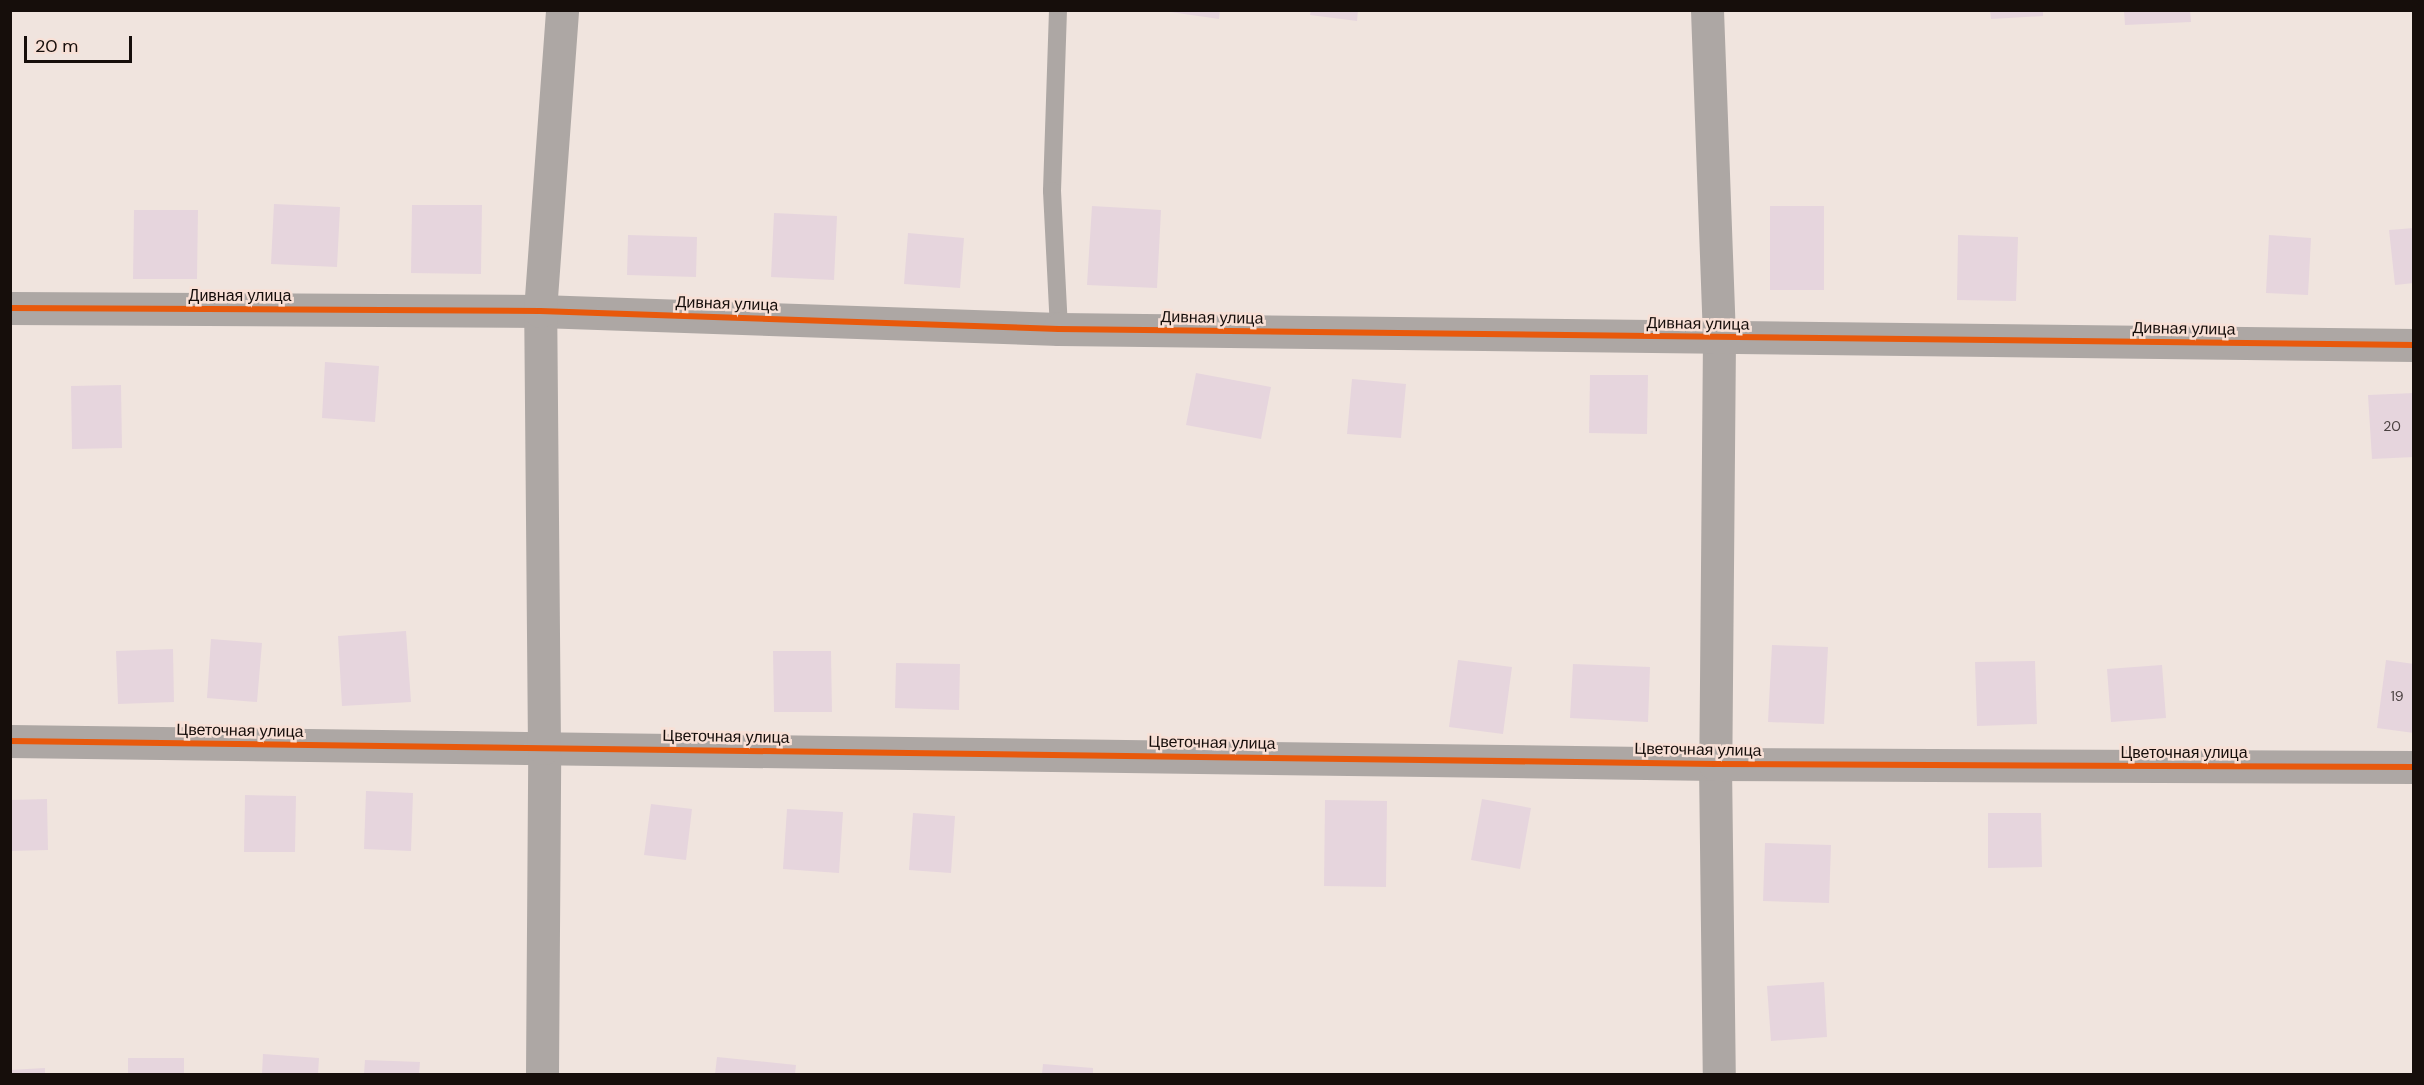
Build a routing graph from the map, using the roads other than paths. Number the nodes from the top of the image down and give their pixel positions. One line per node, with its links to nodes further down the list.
1 (562, 10): 5 (street)
2 (1058, 10): 6 (lane)
3 (1707, 10): 7 (street)
4 (10, 308): 5 (street, Дивная улица)
5 (540, 311): 6 (street, Дивная улица); 10 (street)
6 (1059, 329): 7 (street, Дивная улица)
7 (1719, 338): 8 (street, Дивная улица); 11 (street)
8 (2414, 345)
9 (10, 741): 10 (street, Цветочная улица)
10 (544, 748): 11 (street, Цветочная улица); 13 (street)
11 (1715, 764): 12 (street, Цветочная улица); 14 (street)
12 (2414, 767)
13 (542, 1074)
14 (1719, 1074)

